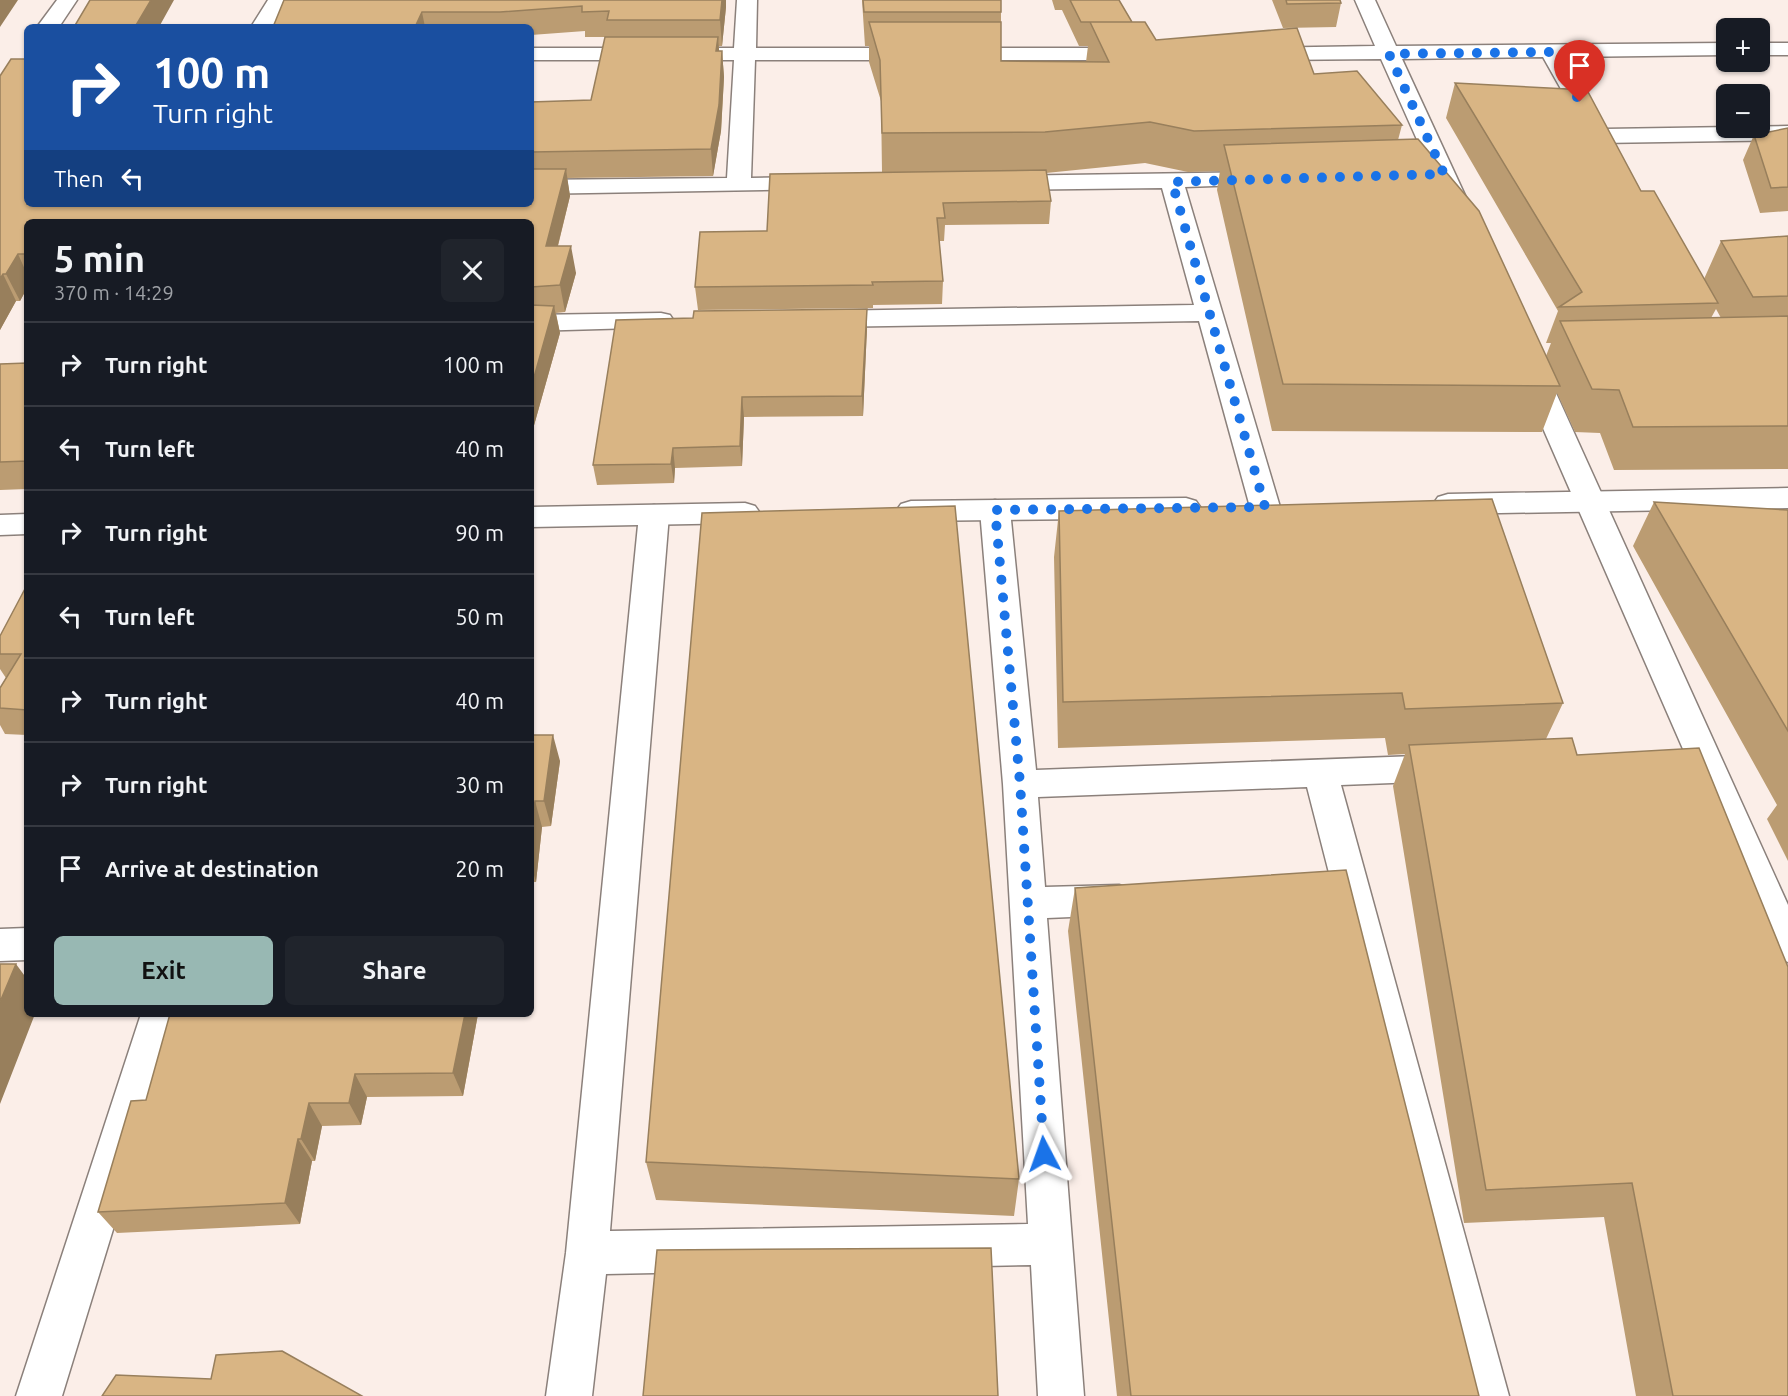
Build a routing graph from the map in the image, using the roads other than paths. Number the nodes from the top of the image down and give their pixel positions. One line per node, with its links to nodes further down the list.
1 (67, 0): 5 (street)
2 (278, 0): 6 (street)
3 (747, 0): 12 (street)
4 (1365, 0): 15 (street)
5 (50, 24)
6 (264, 24)
7 (1716, 49): 10 (street)
8 (1770, 49): 9 (street)
9 (1788, 49)
10 (1551, 52): 15 (street); 16 (street)
11 (534, 54): 12 (street)
12 (746, 54): 13 (street); 20 (street)
13 (1151, 54)
14 (1246, 54): 15 (street)
15 (1389, 54): 23 (street)
16 (1788, 133)
17 (1290, 179): 18 (street)
18 (1172, 182): 19 (street); 24 (street)
19 (985, 183)
20 (739, 184): 21 (street); 22 (street)
21 (833, 184)
22 (534, 187)
23 (1467, 227)
24 (1209, 314): 25 (street); 32 (street)
25 (805, 319)
26 (686, 321): 27 (street)
27 (534, 323)
28 (1531, 350): 30 (street)
29 (1780, 498): 30 (street); 39 (street)
30 (1591, 501): 31 (street); 40 (street)
31 (1416, 504)
32 (995, 510): 33 (street); 44 (street)
33 (889, 512)
34 (771, 513): 35 (street)
35 (654, 515): 36 (street); 52 (street)
36 (534, 516)
37 (24, 524): 38 (street)
38 (0, 525)
39 (1788, 527)
40 (1702, 754): 41 (street); 49 (street)
41 (1668, 756)
42 (1472, 767): 43 (street)
43 (1320, 772): 44 (street); 56 (street)
44 (1020, 783): 46 (street)
45 (1155, 899): 46 (street)
46 (1028, 903): 51 (street)
47 (24, 944): 48 (street)
48 (0, 945)
49 (1788, 946)
50 (159, 1017): 53 (street)
51 (1050, 1244): 52 (street); 55 (street)
52 (586, 1253): 54 (street)
53 (39, 1396)
54 (569, 1396)
55 (1061, 1396)
56 (1486, 1396)

